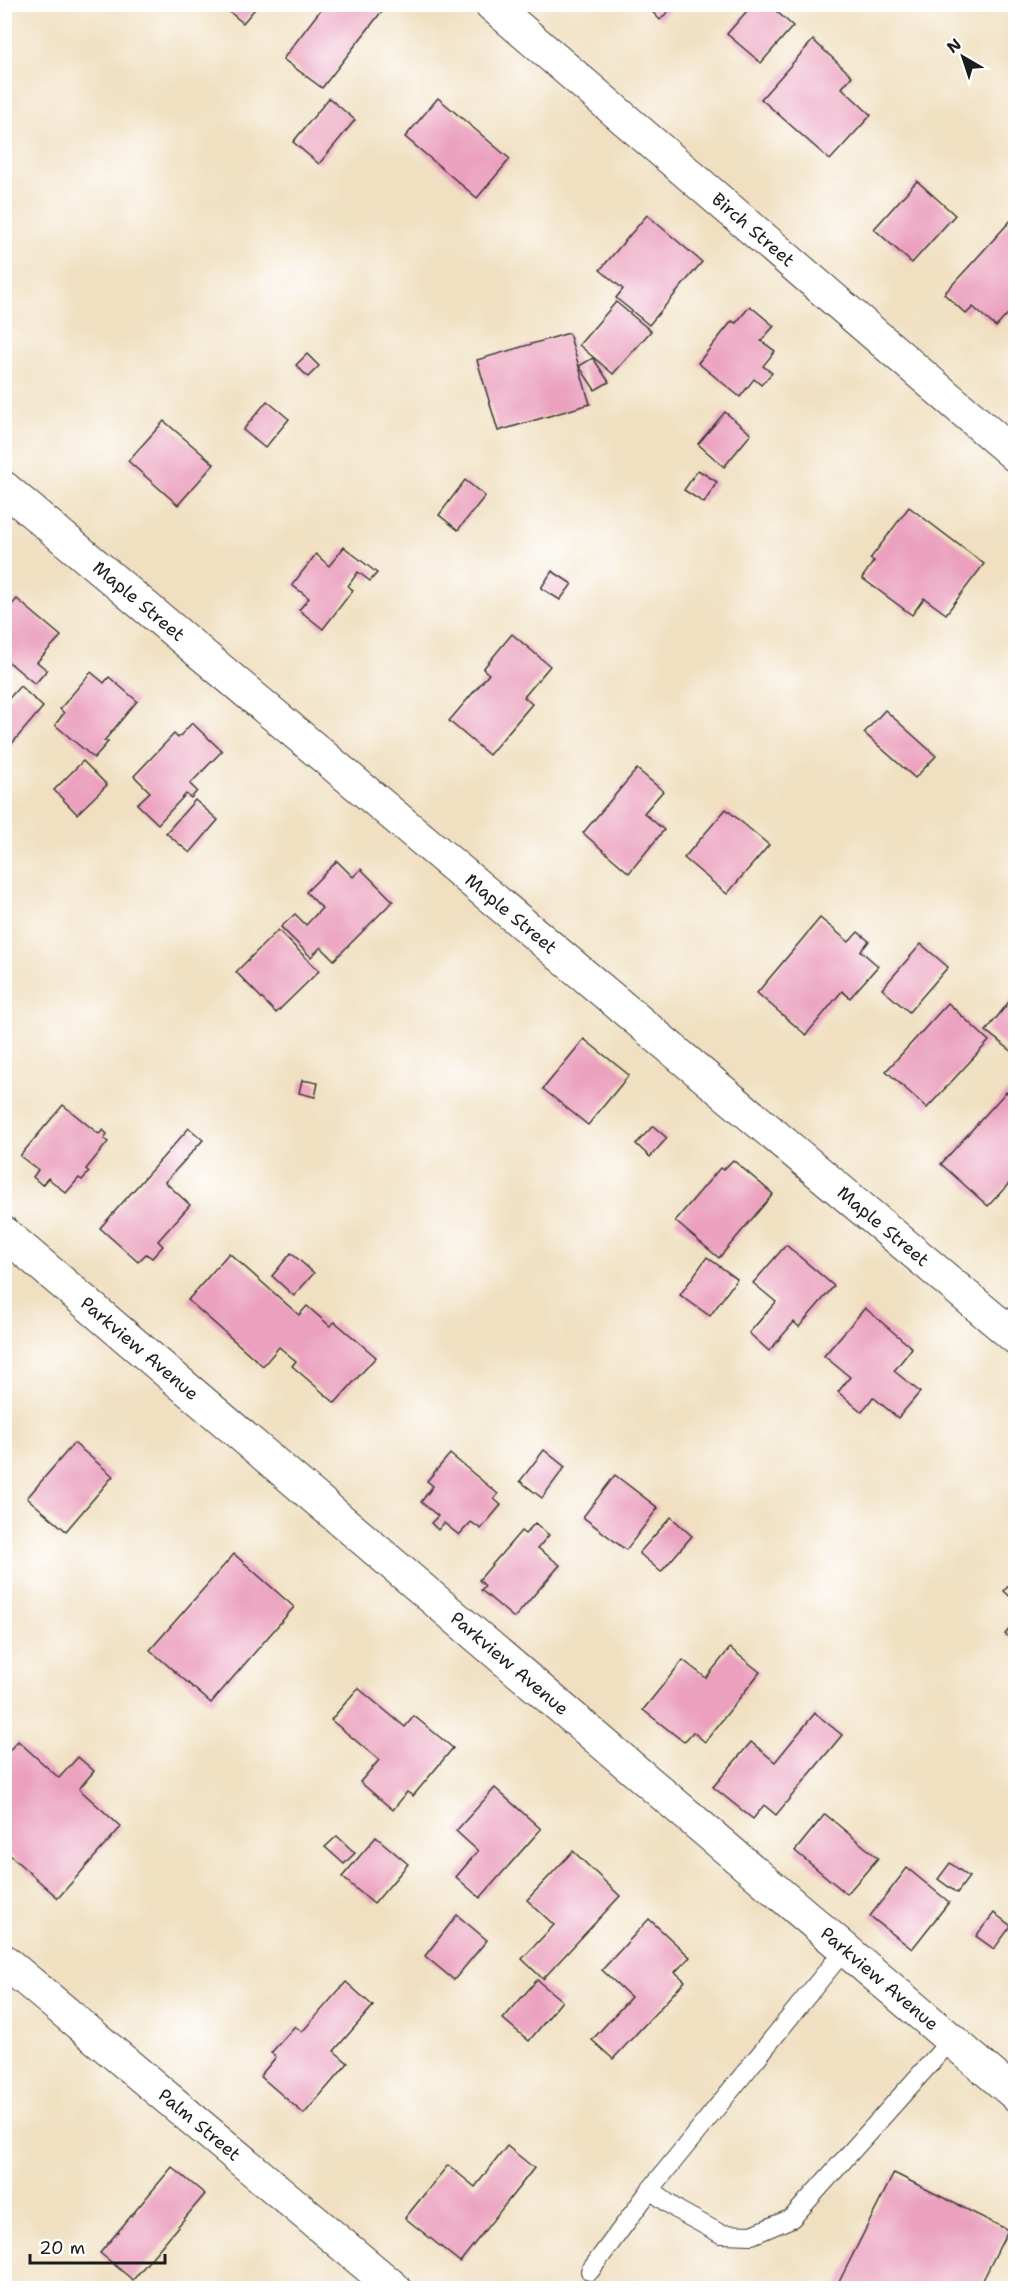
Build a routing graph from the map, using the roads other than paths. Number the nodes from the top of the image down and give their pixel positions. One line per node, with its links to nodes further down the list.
1 (491, 4): 2 (street, Birch Street)
2 (1016, 456)
3 (4, 488): 5 (street, Maple Street)
4 (4, 1233): 6 (street, Parkview Avenue)
5 (1016, 1338)
6 (845, 1949): 8 (street, Parkview Avenue); 10 (lane)
7 (4, 1961): 12 (street, Palm Street)
8 (951, 2040): 9 (street, Parkview Avenue); 10 (lane)
9 (1016, 2095)
10 (650, 2190): 11 (lane)
11 (590, 2271)
12 (394, 2289)

